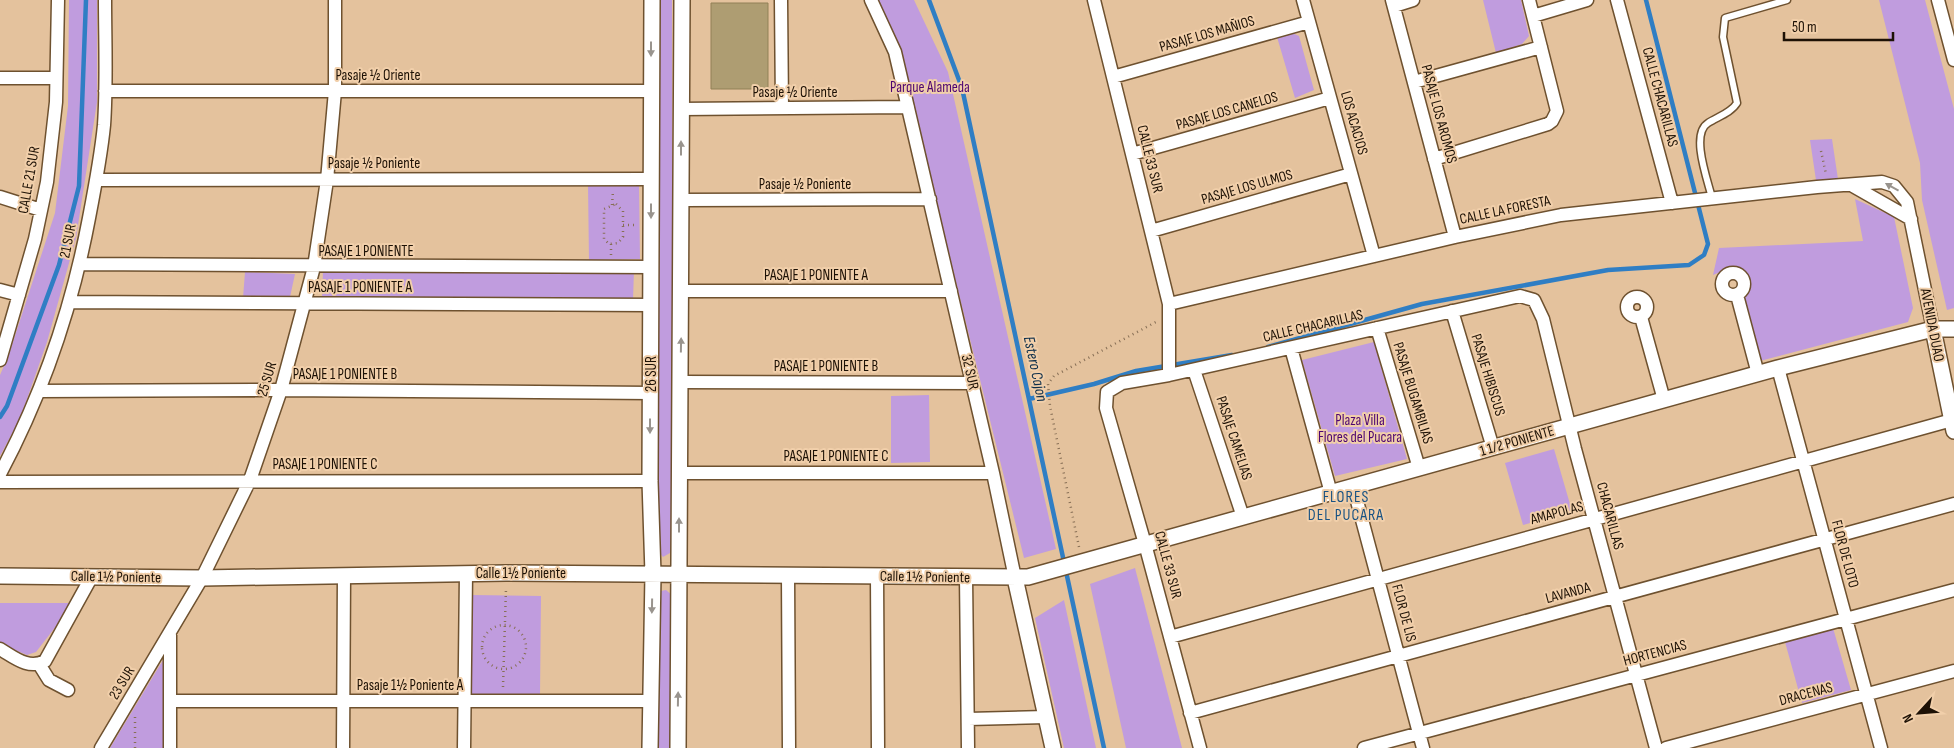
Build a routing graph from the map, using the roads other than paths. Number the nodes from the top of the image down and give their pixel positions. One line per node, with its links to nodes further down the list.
1 (58, 0): 23 (street, CALLE 21 SUR)
2 (105, 0): 25 (street, 21 SUR)
3 (335, 0): 26 (street, 25 SUR)
4 (652, 0): 27 (street, 26 SUR, one-way to 27)
5 (682, 0): 31 (street, 26 SUR)
6 (781, 0): 30 (street)
7 (871, 0): 29 (street, 32 SUR)
8 (1303, 0): 18 (street, LOS ACACIOS)
9 (1413, 0): 16 (street)
10 (1529, 0): 17 (street)
11 (1587, 0): 17 (street)
12 (1617, 0): 43 (street, CALLE CHACARILLAS)
13 (1787, 0): 41 (lane)
14 (1938, 0): 20 (street)
15 (1097, 1): 21 (street, CALLE 33 SUR)
16 (1393, 3): 24 (street, PASAJE LOS AROMOS)
17 (1533, 16): 19 (street)
18 (1309, 22): 21 (street, PASAJE LOS MAÑIOS); 28 (street, LOS ACACIOS)
19 (1541, 47): 24 (street); 33 (street)
20 (1954, 60)
21 (1113, 77): 32 (street, CALLE 33 SUR)
22 (0, 78): 23 (street)
23 (56, 78): 44 (street, CALLE 21 SUR)
24 (1414, 82): 33 (street, PASAJE LOS AROMOS)
25 (105, 91): 26 (street, Pasaje ½ Oriente); 36 (street, 21 SUR)
26 (335, 91): 27 (street, Pasaje ½ Oriente); 37 (street, 25 SUR)
27 (651, 91): 35 (street, 26 SUR)
28 (1330, 98): 32 (street, PASAJE LOS CANELOS); 34 (street, LOS ACACIOS)
29 (908, 107): 30 (street, Pasaje ½ Oriente); 40 (street, 32 SUR)
30 (782, 108): 31 (street, Pasaje ½ Oriente)
31 (681, 109): 42 (street, 26 SUR, one-way to 31)
32 (1132, 154): 46 (street, CALLE 33 SUR)
33 (1434, 159): 47 (street, PASAJE LOS AROMOS)
34 (1351, 174): 46 (street, PASAJE LOS ULMOS); 48 (street, LOS ACACIOS)
35 (651, 179): 37 (street, Pasaje ½ Poniente); 51 (street, 26 SUR, one-way to 51)
36 (97, 180): 37 (street, Pasaje ½ Poniente); 49 (street, 21 SUR)
37 (328, 180): 50 (street, 25 SUR)
38 (1853, 186): 41 (street, CALLE LA FORESTA); 45 (street, CALLE LA FORESTA); 45 (street, CALLE LA FORESTA, one-way to 38)
39 (0, 198): 44 (street)
40 (930, 199): 42 (street, Pasaje ½ Poniente); 54 (street, 32 SUR)
41 (1709, 199): 43 (street, CALLE LA FORESTA)
42 (681, 200): 53 (street, 26 SUR)
43 (1678, 202): 47 (street, CALLE LA FORESTA)
44 (41, 210): 55 (street, CALLE 21 SUR)
45 (1912, 219): 65 (street, AVENIDA DUAO)
46 (1151, 231): 61 (street, CALLE 33 SUR)
47 (1455, 237): 48 (street, CALLE LA FORESTA)
48 (1374, 256): 61 (street, CALLE LA FORESTA)
49 (80, 264): 50 (street, PASAJE 1 PONIENTE); 58 (street, 21 SUR)
50 (314, 267): 51 (street, PASAJE 1 PONIENTE); 59 (street, 25 SUR)
51 (651, 267): 60 (street, 26 SUR)
52 (0, 290): 55 (street)
53 (681, 291): 54 (street, PASAJE 1 PONIENTE A); 73 (street, 26 SUR, one-way to 53)
54 (951, 291): 74 (street, 32 SUR)
55 (19, 295): 68 (street, CALLE 21 SUR)
56 (1737, 295): 71 (street)
57 (1528, 297): 62 (street, CALLE CHACARILLAS); 81 (street, CHACARILLAS)
58 (70, 302): 59 (street, PASAJE 1 PONIENTE A); 76 (street, 21 SUR)
59 (306, 303): 60 (street, PASAJE 1 PONIENTE A); 75 (street, 25 SUR)
60 (651, 305): 78 (street, 26 SUR)
61 (1169, 310): 72 (street, CALLE 33 SUR)
62 (1452, 311): 64 (street, CALLE CHACARILLAS); 82 (street, PASAJE HIBISCUS)
63 (1641, 316): 79 (street)
64 (1377, 328): 67 (street, CALLE CHACARILLAS); 84 (street, PASAJE BUGAMBILIAS)
65 (1932, 329): 66 (street, 1 1/2 PONIENTE); 69 (street, 1 1/2 PONIENTE); 80 (street, AVENIDA DUAO)
66 (1954, 329)
67 (1291, 348): 70 (street, CALLE CHACARILLAS); 92 (street)
68 (0, 360)
69 (1778, 368): 71 (street, 1 1/2 PONIENTE); 83 (street, FLOR DE LOTO)
70 (1194, 370): 72 (street, CALLE CHACARILLAS); 94 (street, PASAJE CAMELIAS)
71 (1758, 374): 79 (street, 1 1/2 PONIENTE)
72 (1169, 375): 77 (street, CALLE CHACARILLAS)
73 (680, 382): 74 (street, PASAJE 1 PONIENTE B); 85 (street, 26 SUR)
74 (972, 383): 86 (street, 32 SUR)
75 (281, 390): 76 (street, PASAJE 1 PONIENTE B); 78 (street, PASAJE 1 PONIENTE B); 88 (street, 25 SUR)
76 (39, 391): 87 (street, 21 SUR)
77 (1108, 392): 97 (street, CALLE 33 SUR)
78 (651, 393): 89 (street, 26 SUR, one-way to 89)
79 (1664, 400): 81 (street, 1 1/2 PONIENTE)
80 (1953, 425): 83 (street, AMAPOLAS)
81 (1570, 426): 82 (street, 1 1/2 PONIENTE); 95 (street, CHACARILLAS)
82 (1493, 448): 84 (street, 1 1/2 PONIENTE)
83 (1803, 461): 95 (street, AMAPOLAS); 96 (street, FLOR DE LOTO)
84 (1419, 468): 91 (street, 1 1/2 PONIENTE)
85 (679, 473): 86 (street, PASAJE 1 PONIENTE C); 100 (street, 26 SUR, one-way to 85)
86 (993, 473): 109 (street, 32 SUR)
87 (0, 474)
88 (250, 480): 89 (street, PASAJE 1 PONIENTE C); 90 (street, PASAJE 1 PONIENTE C); 107 (street, 25 SUR)
89 (650, 481): 99 (street, 26 SUR)
90 (0, 482)
91 (1353, 486): 92 (street, 1 1/2 PONIENTE); 110 (street, FLOR DE LIS)
92 (1330, 493): 94 (street, 1 1/2 PONIENTE)
93 (1954, 504): 96 (street, LAVANDA)
94 (1243, 517): 97 (street, 1 1/2 PONIENTE)
95 (1594, 519): 110 (street, AMAPOLAS); 112 (street, CHACARILLAS)
96 (1824, 539): 112 (street, LAVANDA); 113 (street, FLOR DE LOTO)
97 (1145, 544): 101 (street, 1 1/2 PONIENTE); 115 (street, CALLE 33 SUR)
98 (466, 572): 99 (street, Calle 1½ Poniente); 102 (street, Calle 1½ Poniente); 124 (street)
99 (653, 574): 100 (street, Calle 1½ Poniente); 125 (street, 26 SUR, one-way to 125)
100 (679, 574): 103 (street, Calle 1½ Poniente); 136 (street, 26 SUR, one-way to 100)
101 (1041, 574): 109 (street, Calle 1½ Poniente)
102 (344, 575): 107 (street, Calle 1½ Poniente); 123 (street)
103 (788, 575): 106 (street, Calle 1½ Poniente); 137 (street)
104 (0, 576): 105 (street, Calle 1½ Poniente)
105 (92, 576): 107 (street, Calle 1½ Poniente); 118 (street)
106 (877, 576): 108 (street, Calle 1½ Poniente); 138 (street)
107 (202, 578): 114 (street, 25 SUR)
108 (966, 578): 109 (street, Calle 1½ Poniente); 129 (street)
109 (1015, 578): 128 (street, 32 SUR)
110 (1377, 579): 115 (street, AMAPOLAS); 117 (street, FLOR DE LIS)
111 (1954, 590): 113 (street, HORTENCIAS)
112 (1615, 597): 117 (street, LAVANDA); 120 (street, CHACARILLAS)
113 (1846, 619): 120 (street, HORTENCIAS); 122 (street, FLOR DE LOTO)
114 (170, 635): 126 (street, 25 SUR); 131 (street, 23 SUR)
115 (1170, 637): 127 (street, CALLE 33 SUR)
116 (0, 648): 118 (street)
117 (1398, 656): 127 (street, LAVANDA); 130 (street, FLOR DE LIS)
118 (39, 664): 121 (street)
119 (1954, 671): 122 (street, DRACENAS)
120 (1636, 675): 130 (street, HORTENCIAS); 144 (street, CHACARILLAS)
121 (68, 690)
122 (1866, 694): 145 (street, DRACENAS); 146 (street, FLOR DE LOTO)
123 (344, 701): 124 (street, Pasaje 1½ Poniente A); 126 (street, Pasaje 1½ Poniente A); 133 (street)
124 (464, 701): 125 (street, Pasaje 1½ Poniente A); 134 (street)
125 (650, 701): 135 (street, 26 SUR)
126 (170, 702): 132 (street, 25 SUR)
127 (1190, 713): 141 (street, CALLE 33 SUR)
128 (1046, 717): 129 (street); 140 (street, 32 SUR)
129 (968, 719): 139 (street)
130 (1419, 733): 142 (street, HORTENCIAS); 143 (street, FLOR DE LIS)
131 (101, 748)
132 (170, 748)
133 (343, 748)
134 (464, 748)
135 (650, 748)
136 (678, 748)
137 (788, 748)
138 (878, 748)
139 (968, 748)
140 (1053, 748)
141 (1200, 748)
142 (1364, 748)
143 (1423, 748)
144 (1656, 748)
145 (1666, 748)
146 (1881, 748)

